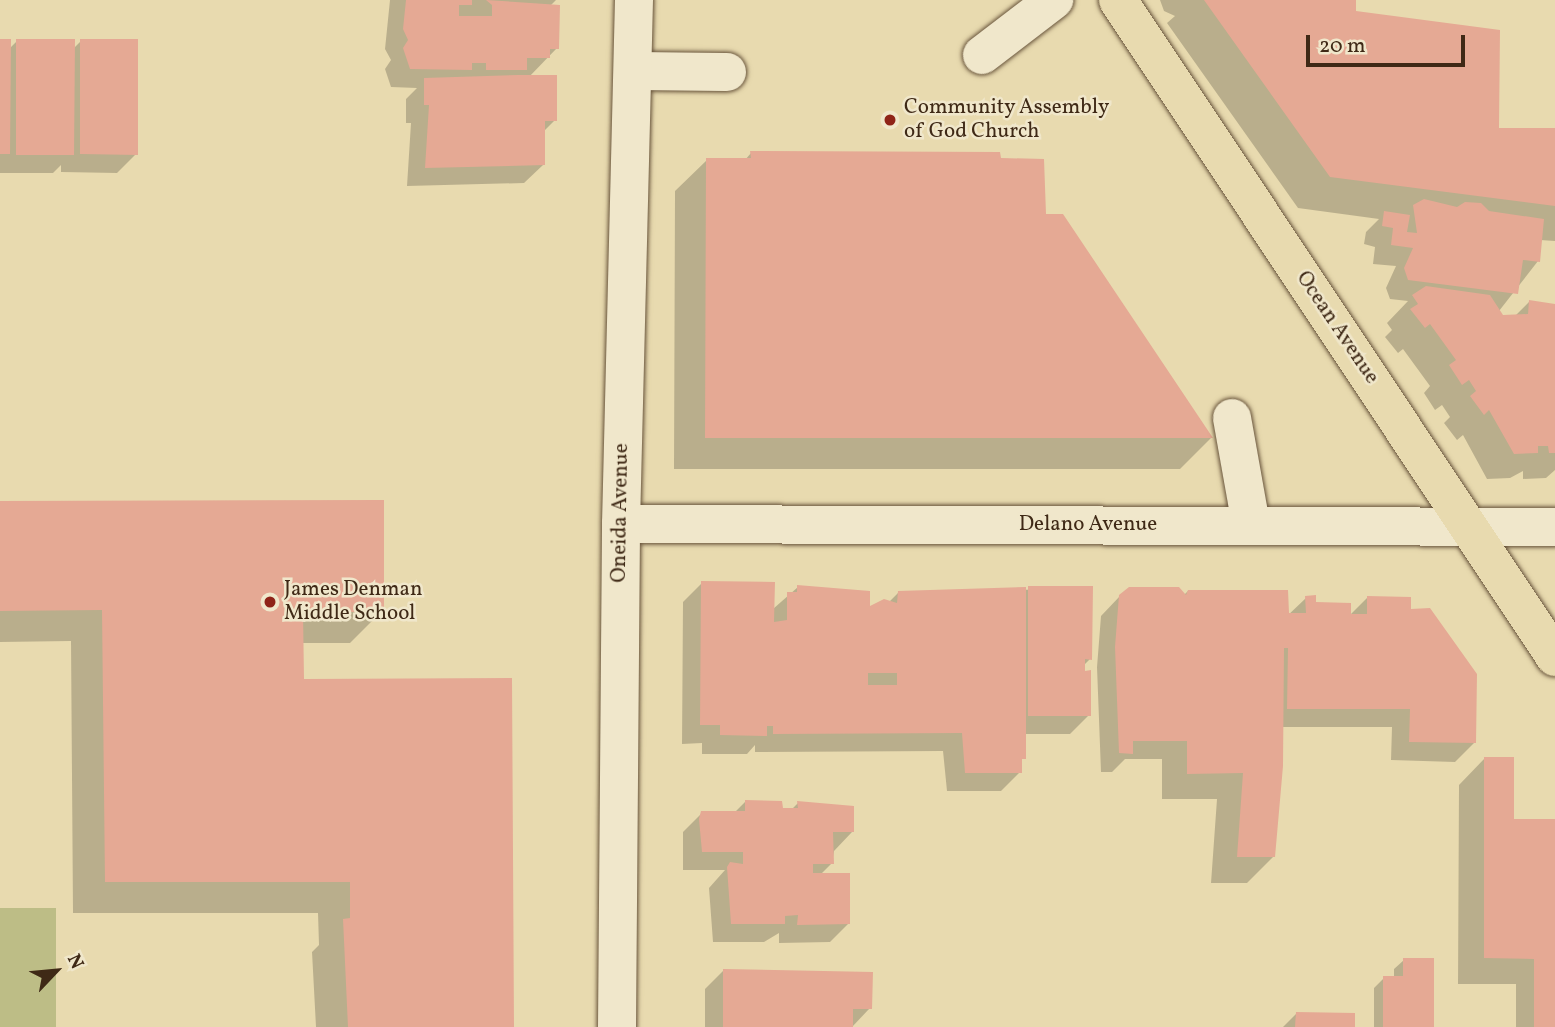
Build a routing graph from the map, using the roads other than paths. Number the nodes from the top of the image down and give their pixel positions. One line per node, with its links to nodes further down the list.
1 (634, 0): 5 (street, Oneida Avenue)
2 (1054, 0): 4 (street)
3 (1118, 0): 10 (main road, Ocean Avenue)
4 (982, 55)
5 (634, 71): 6 (street); 8 (street, Oneida Avenue)
6 (727, 72)
7 (1232, 418): 9 (street)
8 (621, 524): 9 (street, Delano Avenue); 13 (street, Oneida Avenue)
9 (1251, 525): 10 (street, Delano Avenue)
10 (1469, 526): 11 (street, Delano Avenue); 12 (main road, Ocean Avenue)
11 (1555, 527)
12 (1555, 657)
13 (617, 1027)

